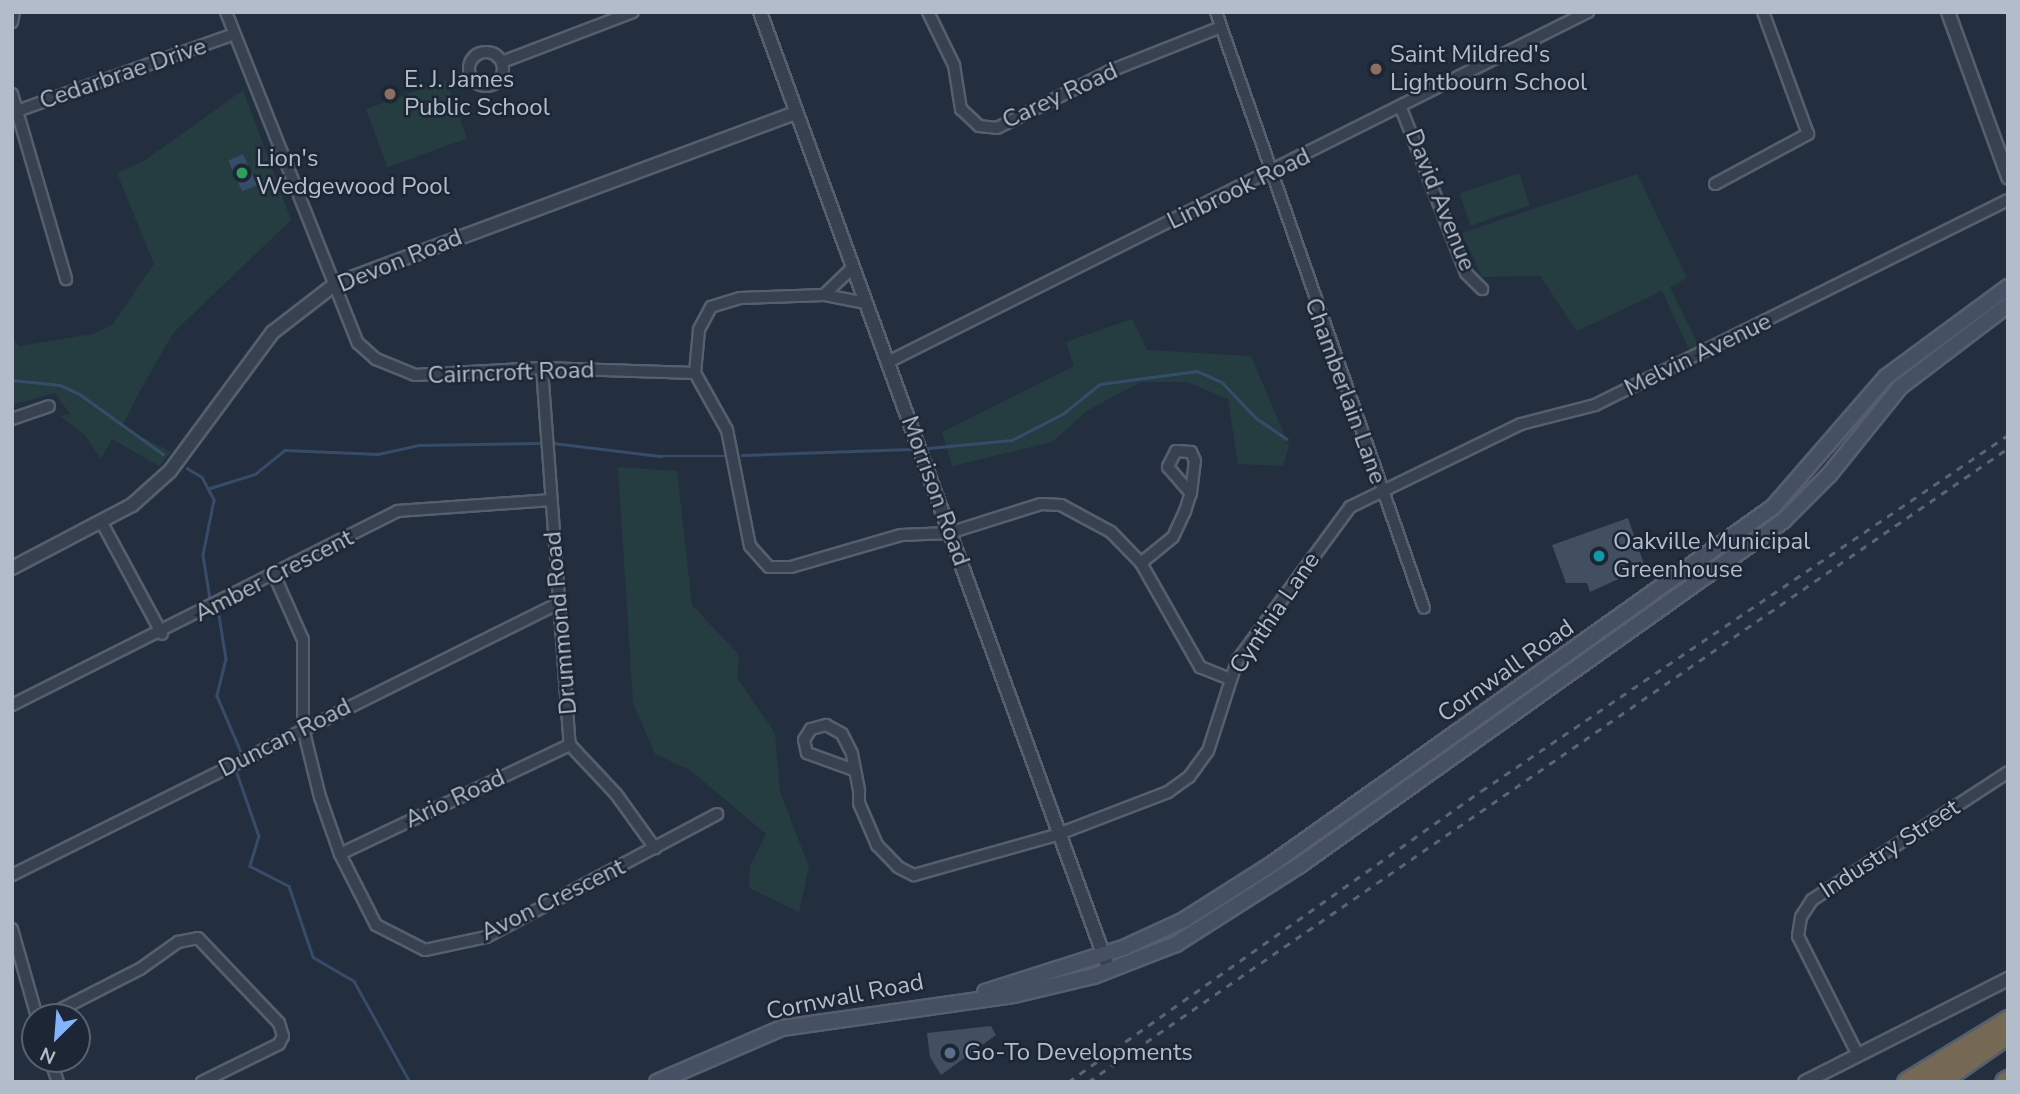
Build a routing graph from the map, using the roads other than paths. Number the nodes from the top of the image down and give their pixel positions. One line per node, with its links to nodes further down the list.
1 (14, 12): 10 (street)
2 (226, 12): 12 (street, Cairncroft Road)
3 (633, 12): 13 (street)
4 (760, 12): 17 (street, Morrison Road)
5 (929, 12): 11 (street, Carey Road)
6 (1216, 12): 11 (street, Chamberlain Lane)
7 (1588, 12): 15 (street, Linbrook Road)
8 (1763, 12): 20 (street)
9 (1948, 12): 19 (street)
10 (12, 22)
11 (1221, 27): 18 (street, Chamberlain Lane)
12 (232, 35): 16 (street, Cedarbrae Drive); 24 (street, Cairncroft Road)
13 (502, 62)
14 (12, 94): 16 (street)
15 (1401, 108): 18 (street, Linbrook Road); 26 (street, David Avenue)
16 (14, 112): 23 (street)
17 (795, 113): 22 (street, Morrison Road); 24 (street, Devon Road)
18 (1270, 173): 30 (street, Linbrook Road); 35 (street, Chamberlain Lane)
19 (2008, 177)
20 (1715, 184)
21 (2008, 200): 35 (street, Melvin Avenue)
22 (852, 268): 27 (street); 28 (street, Morrison Road)
23 (66, 279)
24 (335, 284): 31 (street, Cairncroft Road); 38 (street, Devon Road)
25 (2008, 287): 58 (main road, Cornwall Road)
26 (1482, 289)
27 (824, 295): 28 (street); 32 (street)
28 (866, 303): 30 (street, Morrison Road)
29 (2008, 304): 59 (main road, Cornwall Road)
30 (888, 362): 39 (street, Morrison Road)
31 (542, 368): 32 (street, Cairncroft Road); 37 (street, Drummond Road)
32 (695, 373): 39 (street)
33 (49, 407): 34 (street)
34 (12, 419)
35 (1379, 489): 44 (street, Chamberlain Lane); 46 (street, Cynthia Lane)
36 (1191, 493): 40 (street)
37 (551, 500): 42 (street, Amber Crescent); 43 (street, Drummond Road)
38 (102, 523): 41 (street, Devon Road); 45 (street)
39 (949, 533): 40 (street); 53 (street, Morrison Road)
40 (1142, 563): 46 (street)
41 (12, 568)
42 (275, 577): 45 (street, Amber Crescent); 48 (street, Avon Crescent)
43 (559, 603): 48 (street, Duncan Road); 49 (street, Drummond Road)
44 (1424, 608)
45 (162, 634): 47 (street, Amber Crescent)
46 (1230, 679): 53 (street, Cynthia Lane)
47 (12, 705)
48 (303, 728): 55 (street, Avon Crescent); 56 (street, Duncan Road)
49 (570, 745): 54 (street, Drummond Road); 55 (street, Ario Road)
50 (854, 770): 50 (street); 53 (street, Cynthia Lane)
51 (2008, 772): 66 (street, Industry Street)
52 (717, 814): 54 (street, Avon Crescent)
53 (1056, 835): 58 (street, Morrison Road)
54 (655, 848): 55 (street, Avon Crescent)
55 (340, 854)
56 (12, 875)
57 (12, 929): 62 (street)
58 (1103, 956): 59 (street, Morrison Road); 61 (main road, Cornwall Road)
59 (1109, 970): 61 (main road, Cornwall Road)
60 (2008, 979): 66 (street)
61 (967, 998): 68 (main road, Cornwall Road)
62 (33, 1003)
63 (72, 1003): 67 (street)
64 (2008, 1020): 70 (highway)
65 (2008, 1034): 71 (highway)
66 (1858, 1055): 69 (street)
67 (202, 1082)
68 (657, 1082)
69 (1805, 1082)
70 (1907, 1082)
71 (1938, 1082)

